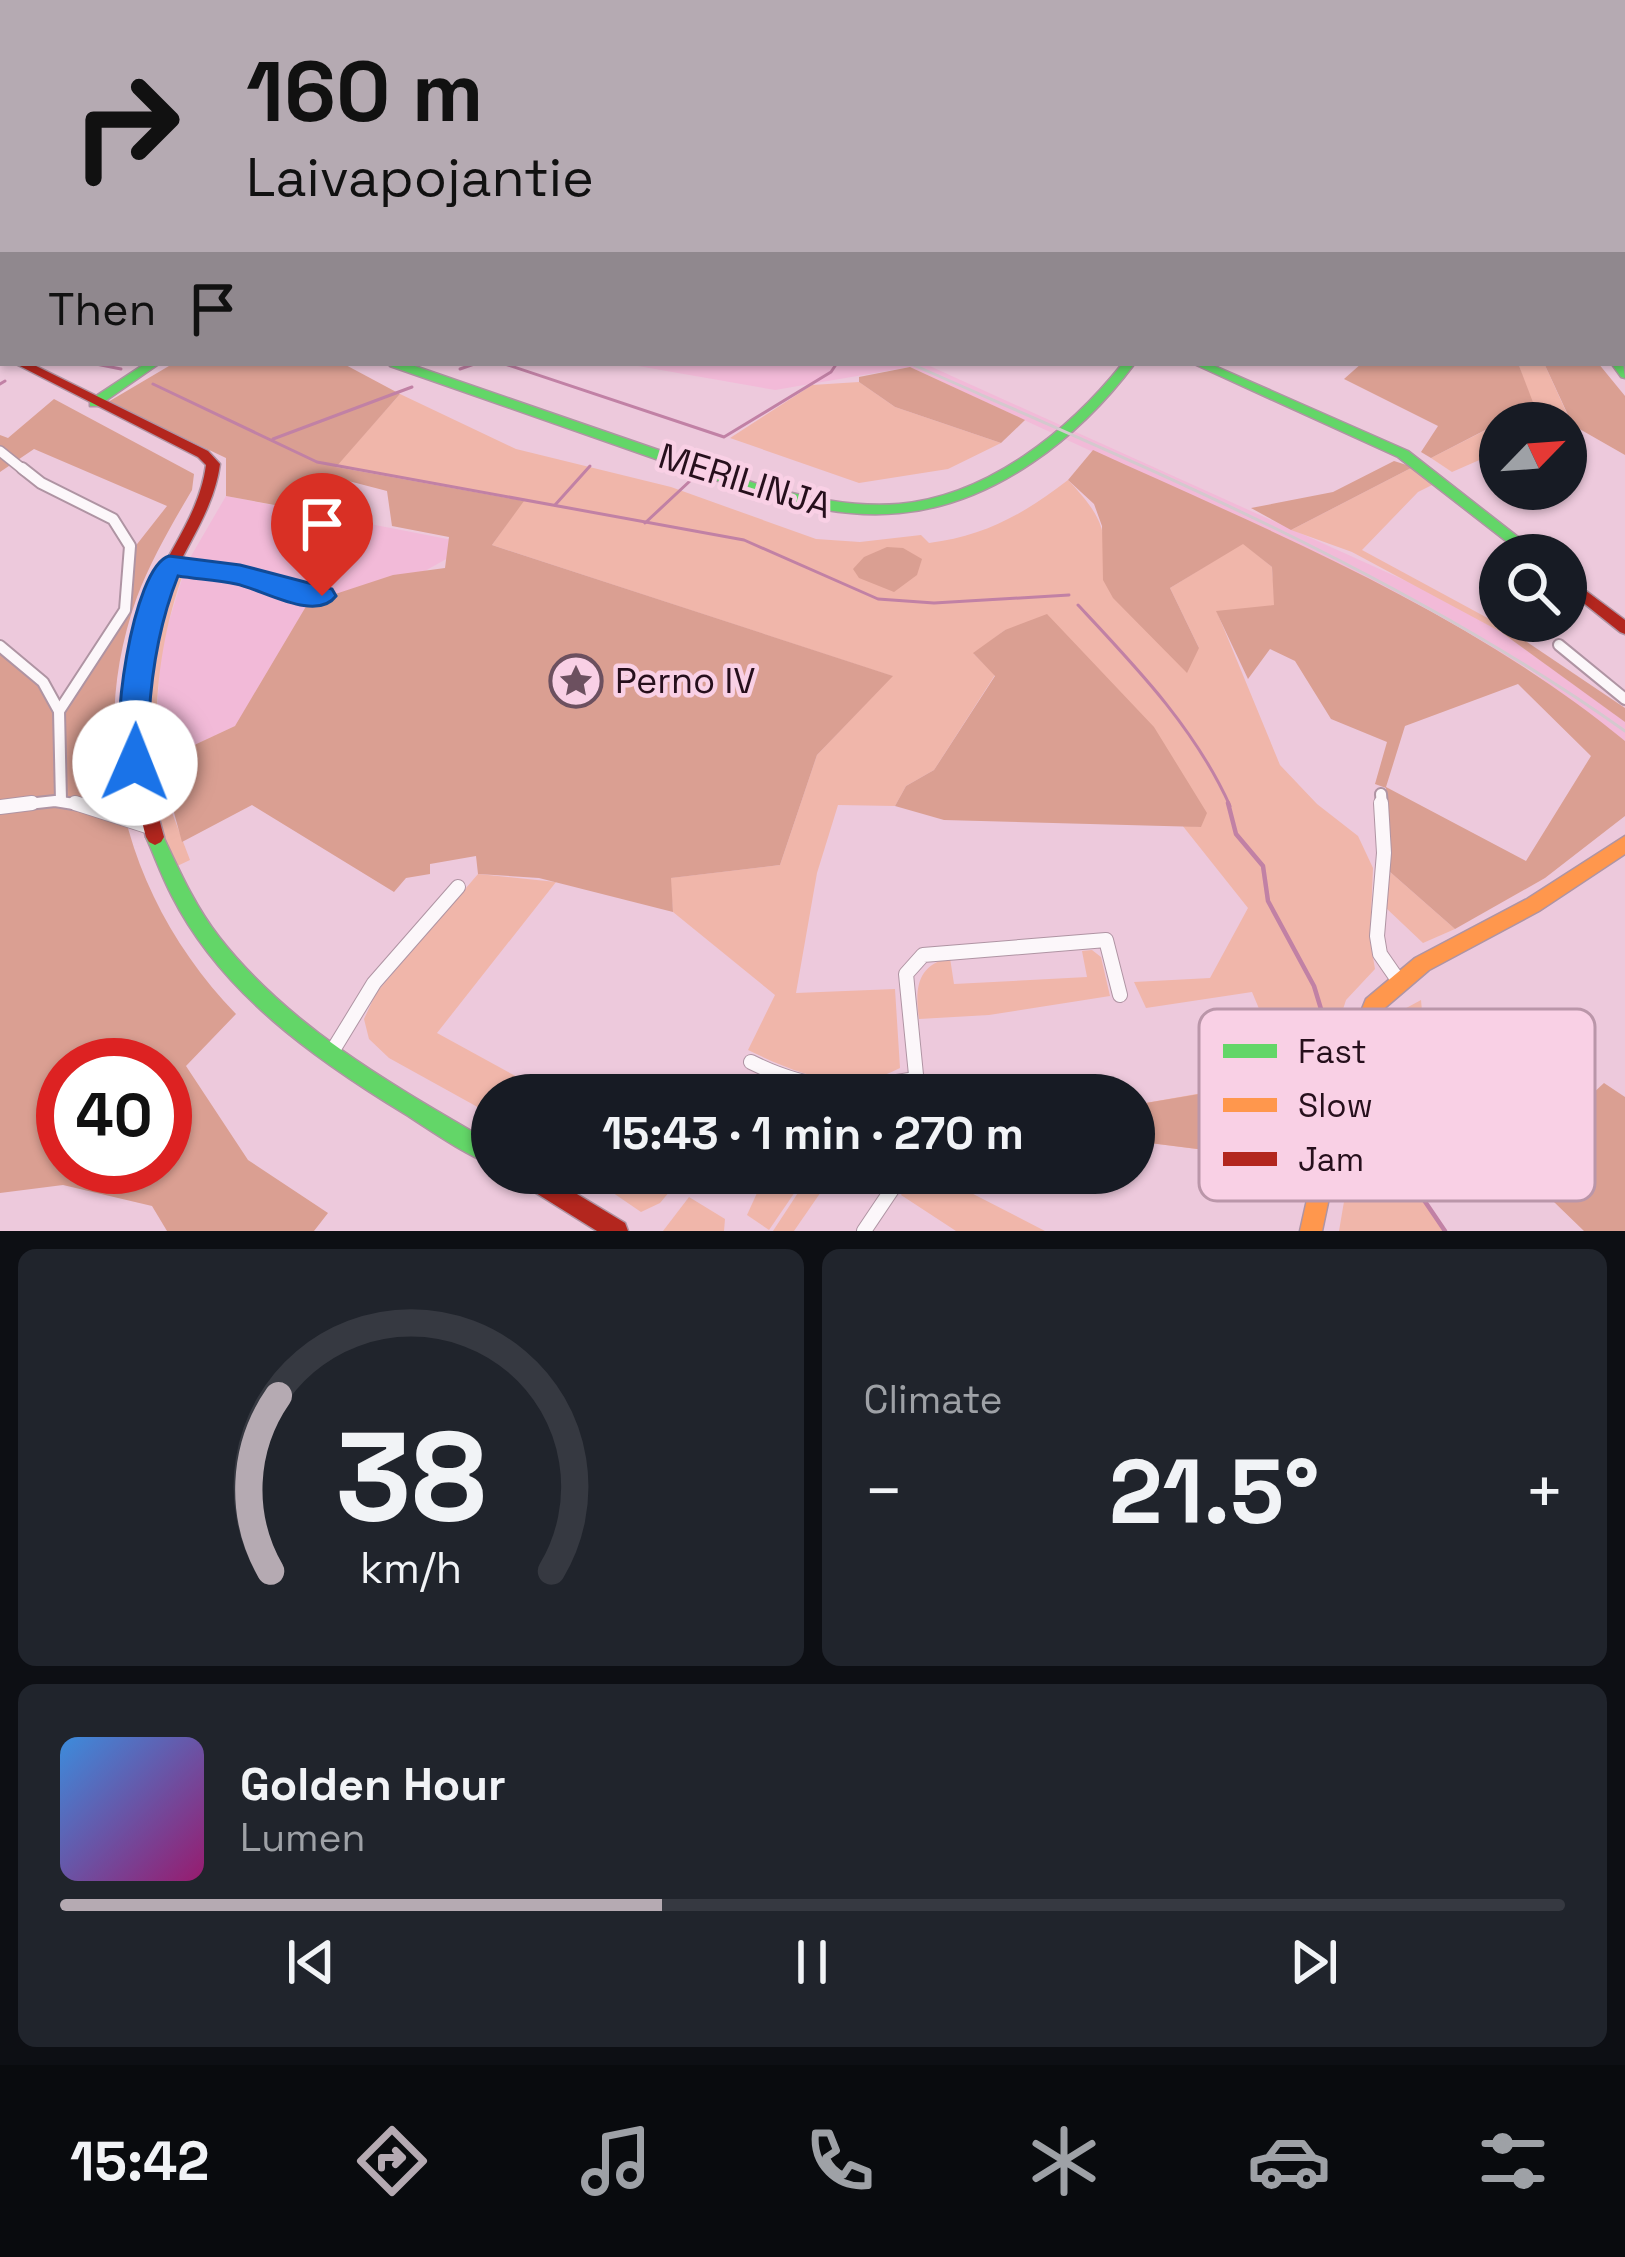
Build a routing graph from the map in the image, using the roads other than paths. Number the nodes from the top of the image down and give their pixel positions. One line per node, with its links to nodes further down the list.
1 (26, 366): 6 (street)
2 (150, 366): 6 (street)
3 (402, 366): 4 (street, MERILINJA)
4 (1126, 366)
5 (1205, 366): 8 (street)
6 (94, 403): 9 (street)
7 (0, 451): 16 (street)
8 (1507, 534)
9 (169, 566): 10 (street); 20 (street)
10 (322, 596)
11 (1587, 598): 12 (street)
12 (1625, 628)
13 (1559, 645): 15 (street)
14 (0, 646): 16 (street)
15 (1625, 699)
16 (59, 711): 18 (street)
17 (1381, 794): 23 (street)
18 (62, 801): 19 (street); 20 (street)
19 (0, 807)
20 (150, 827): 26 (street)
21 (1625, 844): 23 (street)
22 (458, 887): 26 (street)
23 (1397, 980): 25 (street)
24 (1120, 995): 29 (street)
25 (1370, 1009)
26 (329, 1056): 30 (street)
27 (751, 1061): 28 (street)
28 (775, 1074)
29 (916, 1074)
30 (471, 1142)
31 (556, 1194): 34 (street)
32 (889, 1194): 35 (street)
33 (1319, 1201): 36 (street)
34 (617, 1231)
35 (864, 1231)
36 (1311, 1231)

